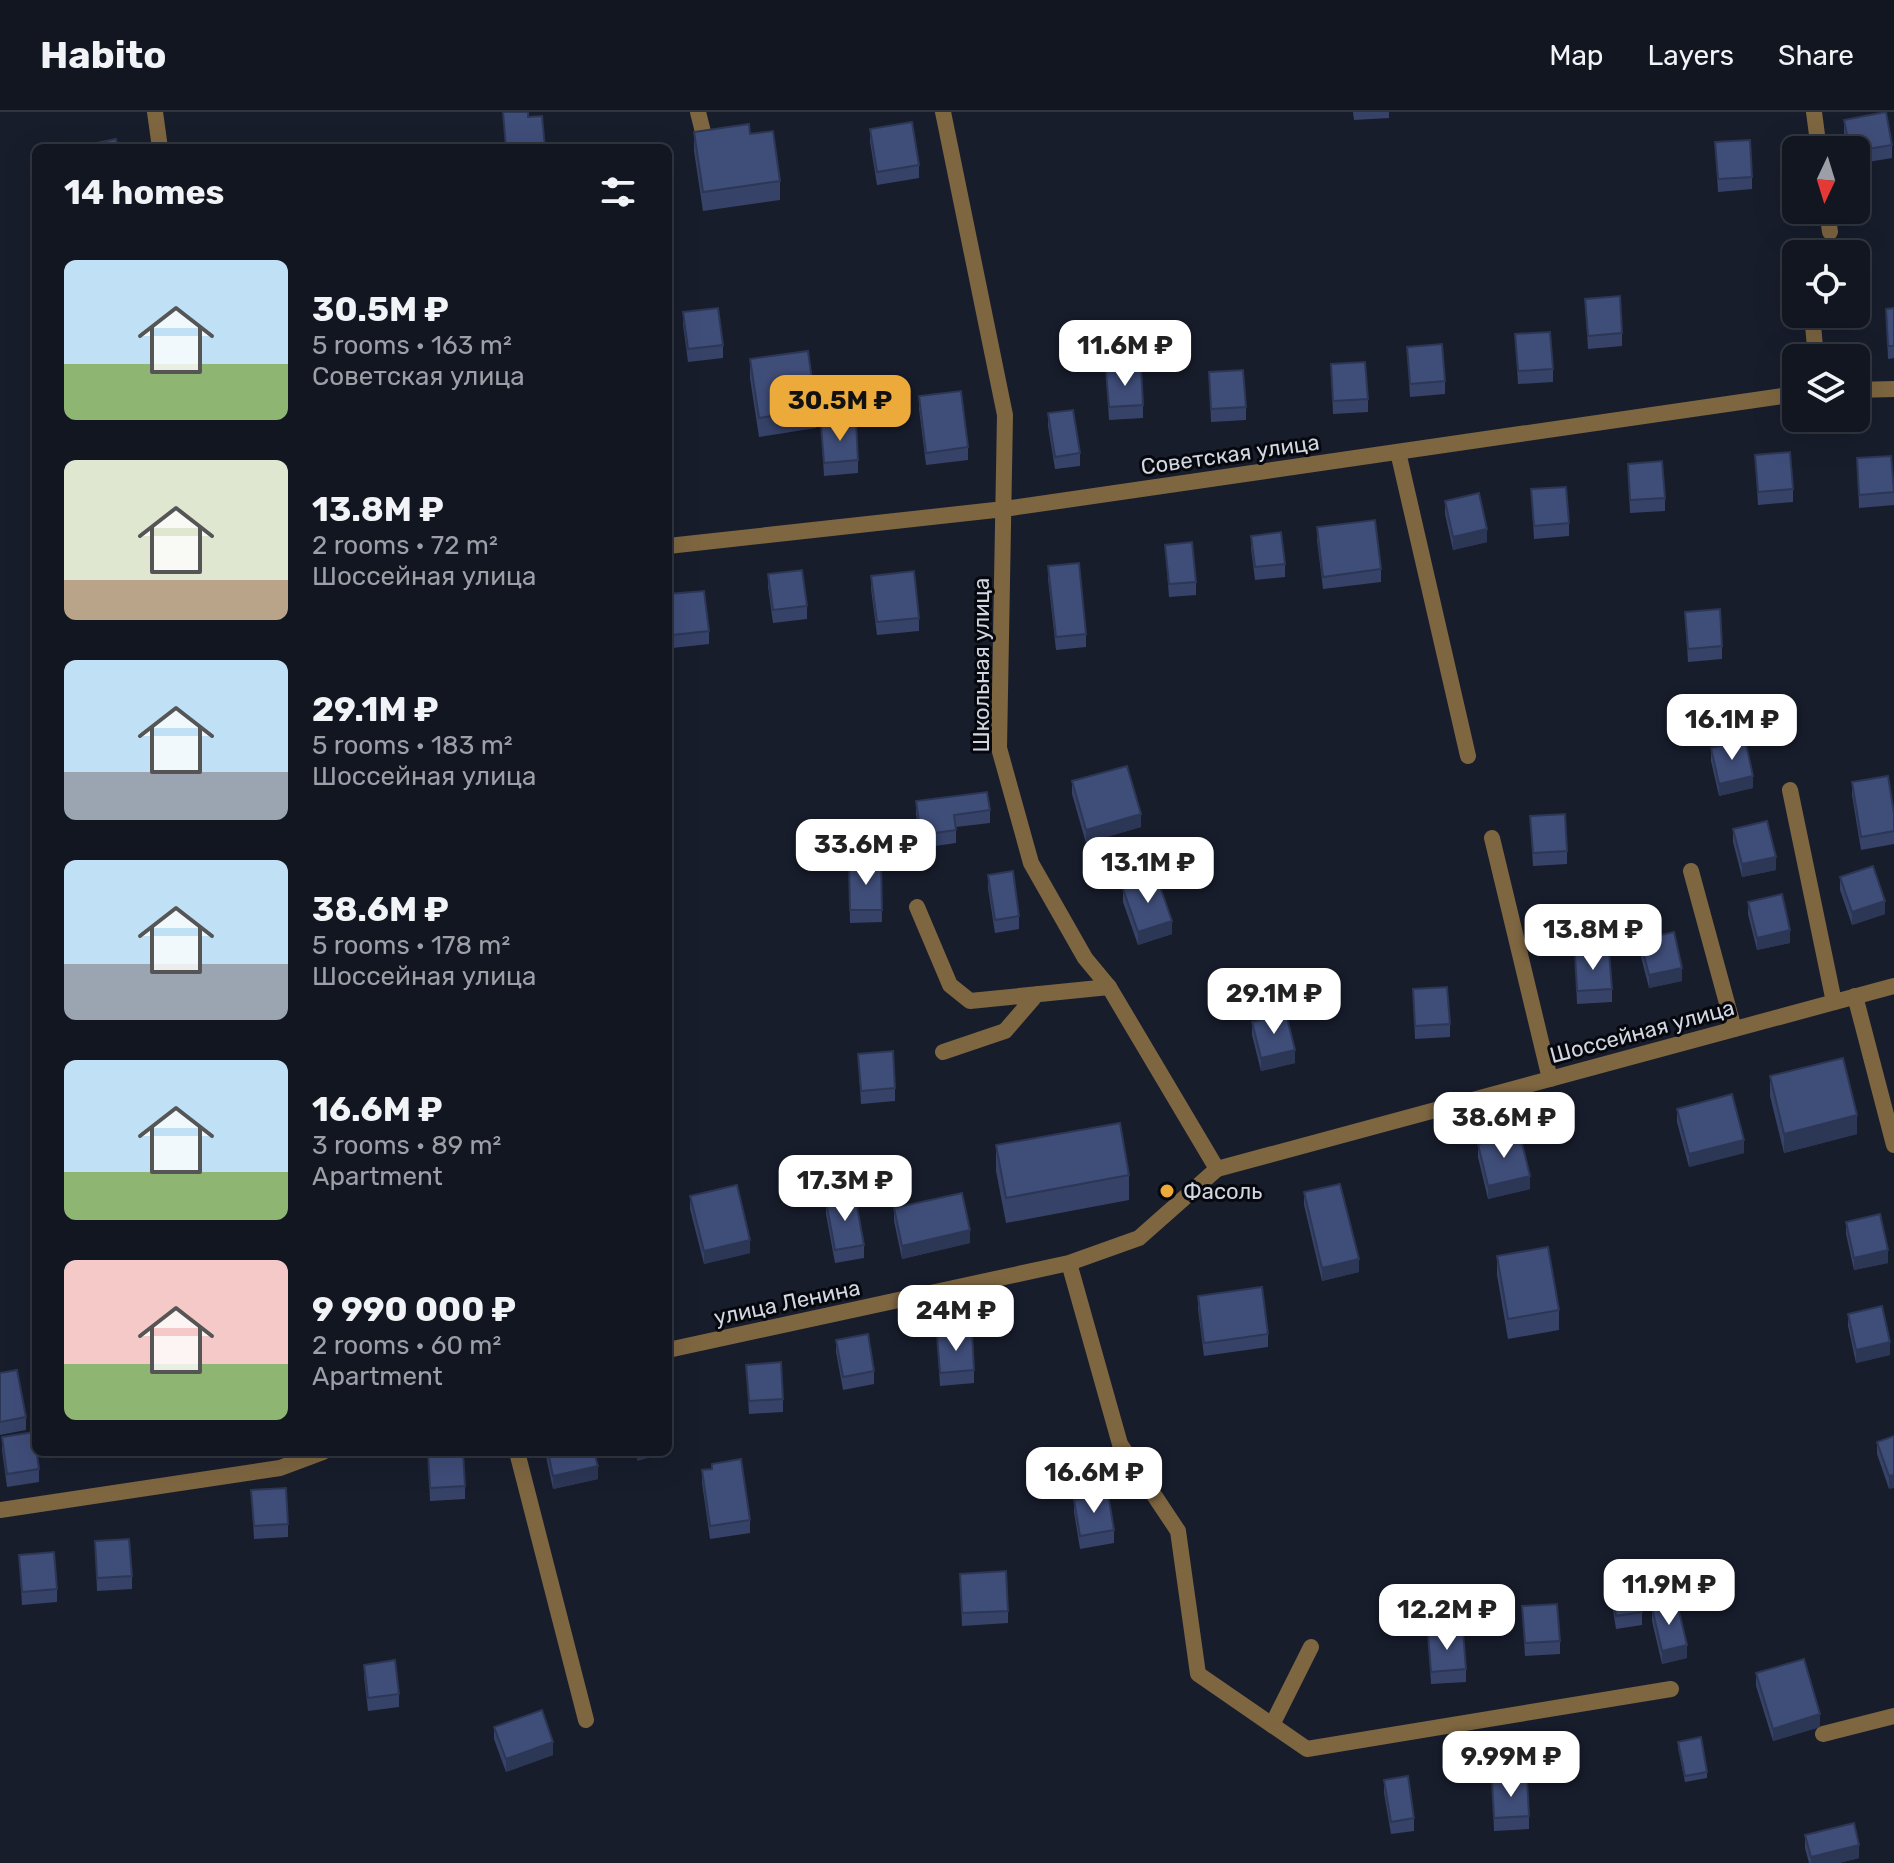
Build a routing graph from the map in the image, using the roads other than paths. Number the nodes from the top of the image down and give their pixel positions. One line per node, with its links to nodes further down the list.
1 (155, 112): 7 (street)
2 (698, 112): 5 (street)
3 (943, 112): 14 (street, Школьная улица)
4 (1814, 112): 6 (street)
5 (703, 132)
6 (1817, 136)
7 (159, 144)
8 (1829, 224): 9 (street)
9 (1830, 232)
10 (1894, 389): 11 (street)
11 (1870, 390)
12 (1782, 396): 13 (street, Советская улица)
13 (1398, 452): 14 (street, Советская улица); 16 (street)
14 (1004, 509): 15 (street, Советская улица); 22 (street, Школьная улица)
15 (672, 546)
16 (1468, 756)
17 (1790, 790): 25 (street)
18 (1492, 838): 28 (street)
19 (1691, 871): 26 (street)
20 (917, 907): 23 (street)
21 (1894, 986): 24 (street, Шоссейная улица)
22 (1109, 987): 23 (street); 30 (street, Школьная улица)
23 (1037, 994): 27 (street)
24 (1855, 996): 25 (street, Шоссейная улица); 29 (street)
25 (1834, 1002): 26 (street, Шоссейная улица)
26 (1734, 1029): 28 (street, Шоссейная улица)
27 (943, 1052)
28 (1550, 1079): 30 (street, Шоссейная улица)
29 (1894, 1145)
30 (1217, 1169): 31 (street, улица Ленина)
31 (1069, 1263): 32 (street, улица Ленина); 40 (street)
32 (672, 1349)
33 (312, 1456): 35 (street)
34 (518, 1456): 39 (street)
35 (0, 1510)
36 (1311, 1647): 40 (street)
37 (1671, 1689): 40 (street)
38 (1894, 1716): 41 (street)
39 (586, 1720)
40 (1272, 1725)
41 (1823, 1734)

